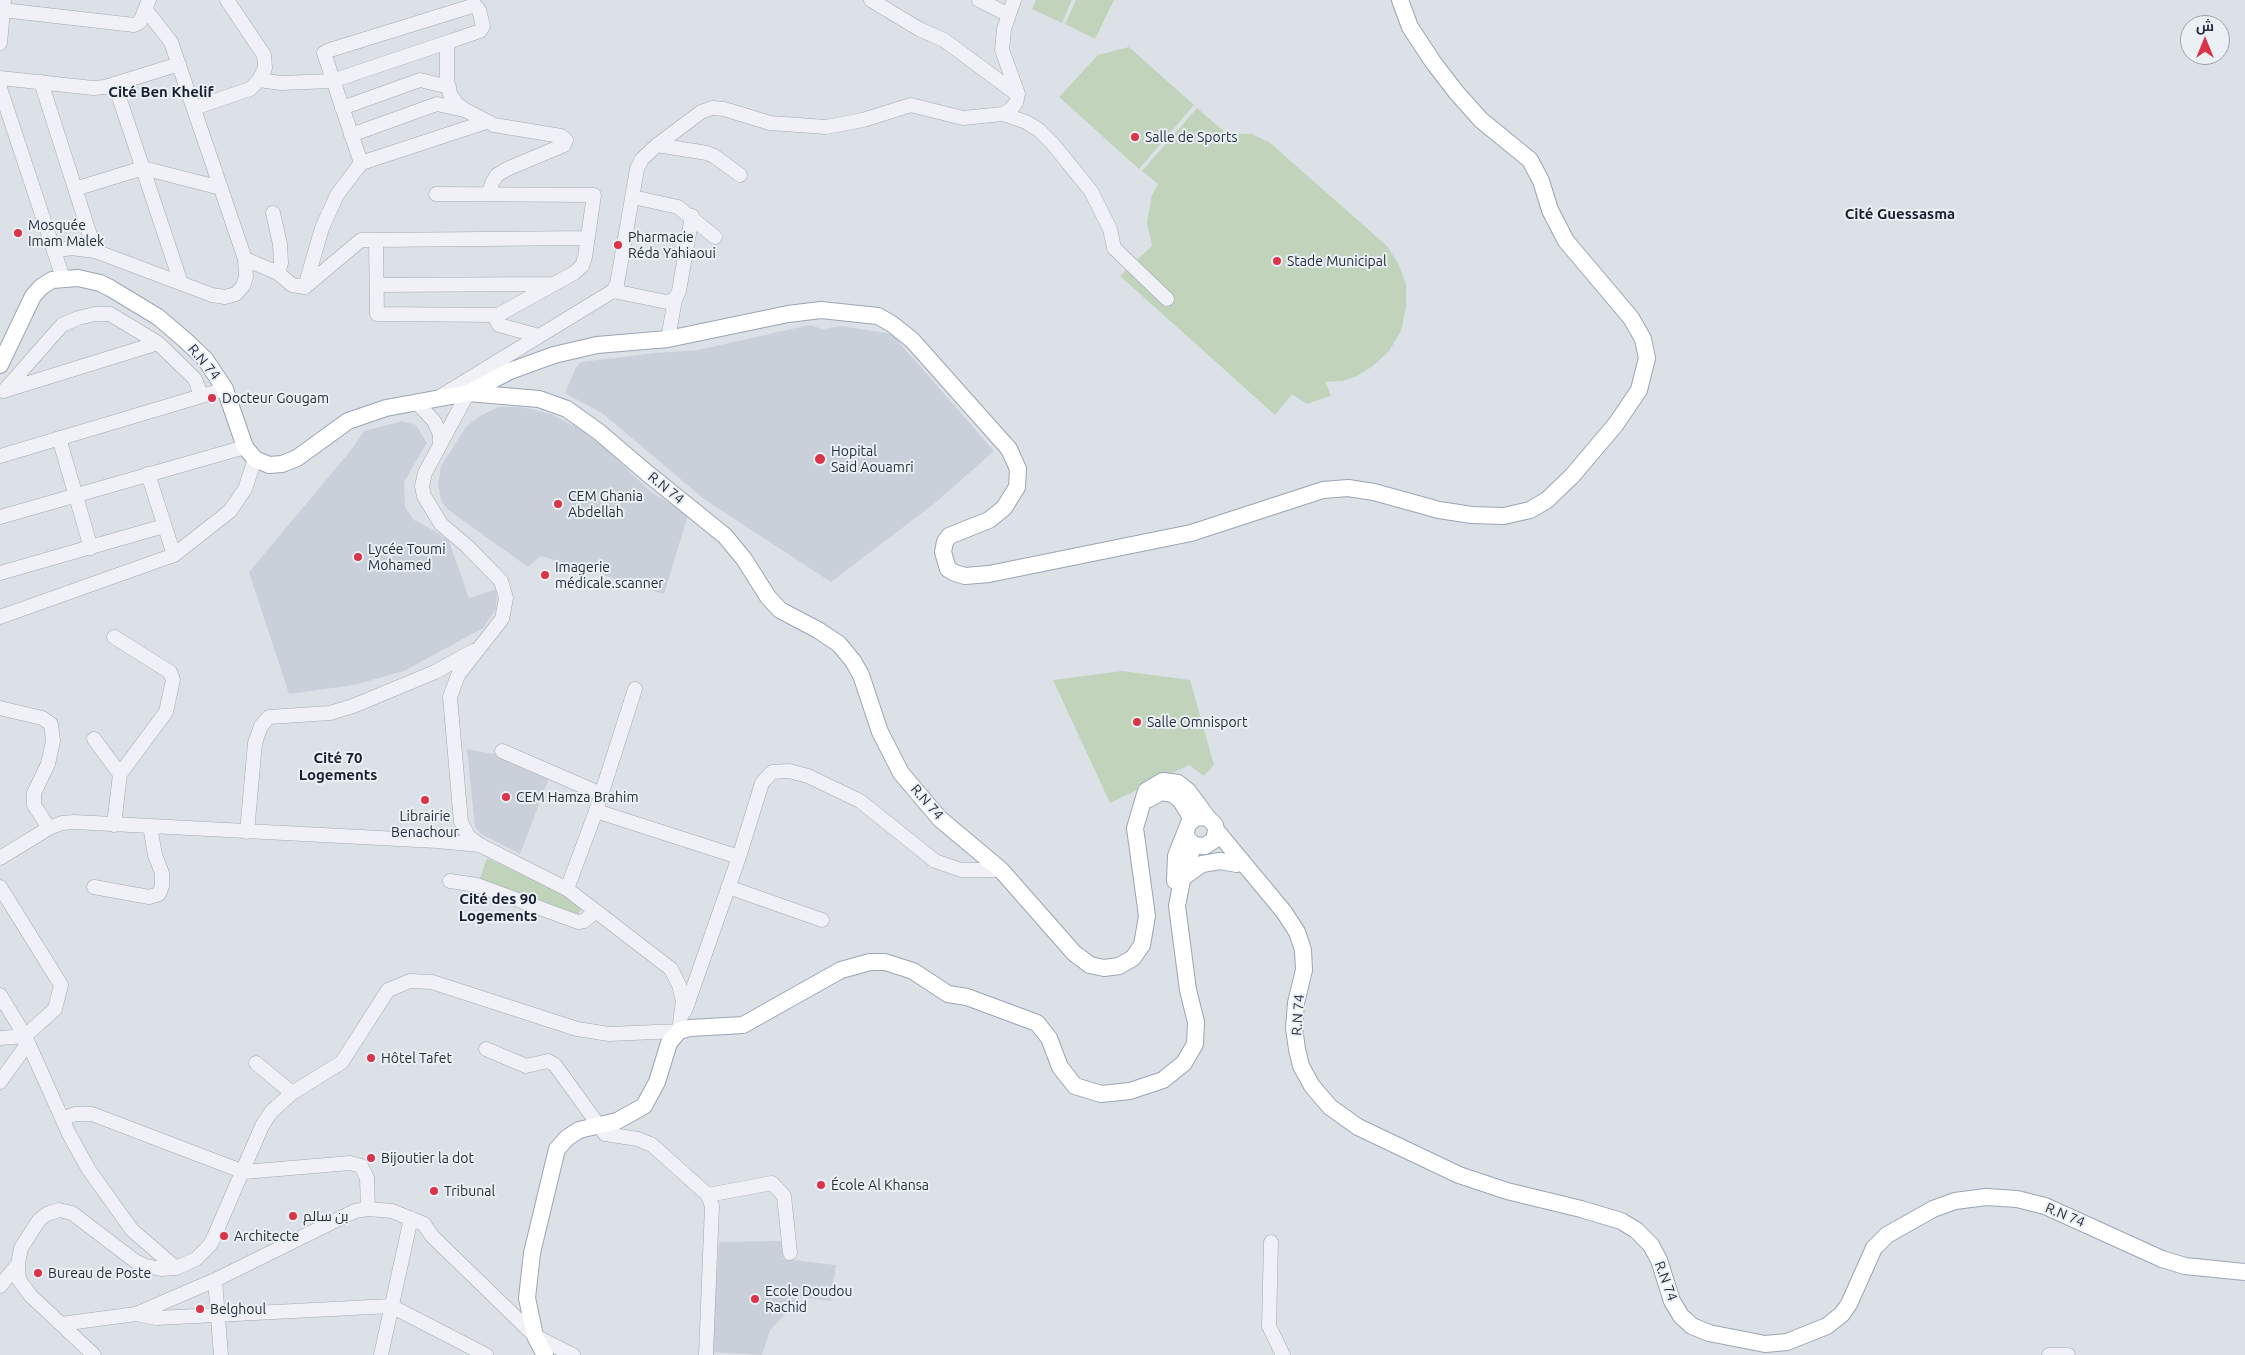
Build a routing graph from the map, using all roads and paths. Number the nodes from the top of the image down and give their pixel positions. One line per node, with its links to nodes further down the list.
1 (227, 0): 13 (street)
2 (871, 0): 19 (street)
3 (979, 0): 8 (street)
4 (1014, 0): 8 (street)
5 (1400, 0): 54 (main road)
6 (4, 5): 7 (street); 10 (street)
7 (147, 5): 11 (street)
8 (1008, 14): 19 (street)
9 (451, 40): 14 (street); 14 (street); 17 (street)
10 (0, 43)
11 (179, 64): 16 (street); 20 (street)
12 (0, 78): 15 (street)
13 (259, 80): 14 (street); 20 (street)
14 (332, 81): 21 (street)
15 (41, 82): 16 (street); 30 (street)
16 (115, 85): 28 (street)
17 (449, 87): 21 (street); 22 (street)
18 (0, 88): 41 (street)
19 (1018, 94): 23 (street)
20 (194, 108): 31 (street)
21 (342, 108): 25 (street)
22 (465, 110): 24 (street); 25 (street)
23 (1003, 114): 26 (street); 51 (street)
24 (486, 122): 27 (street); 32 (street)
25 (351, 135): 27 (street)
26 (657, 145): 29 (street); 34 (street)
27 (360, 163): 48 (street)
28 (143, 168): 30 (street); 31 (street); 45 (street)
29 (740, 175)
30 (76, 188): 40 (street)
31 (221, 188): 42 (street)
32 (489, 193): 33 (street); 38 (street)
33 (436, 194)
34 (633, 197): 36 (street); 49 (street)
35 (273, 213): 43 (street)
36 (692, 216): 37 (street); 50 (street)
37 (715, 237)
38 (588, 238): 39 (street); 46 (street)
39 (376, 240): 47 (street); 48 (street)
40 (96, 251): 41 (street); 45 (street)
41 (54, 252): 44 (street)
42 (245, 259): 43 (street); 45 (street)
43 (278, 273): 48 (street)
44 (63, 278): 56 (main road); 57 (main road, R.N 74)
45 (182, 284)
46 (555, 284): 47 (street); 52 (street)
47 (377, 285): 52 (street)
48 (305, 287)
49 (613, 291): 50 (street); 53 (street)
50 (675, 299): 54 (street)
51 (1167, 300)
52 (498, 315): 53 (street)
53 (539, 336): 61 (street)
54 (668, 339): 59 (main road)
55 (158, 343): 58 (street); 58 (street); 60 (street)
56 (2, 355)
57 (225, 389): 60 (street); 65 (main road, R.N 74)
58 (2, 392)
59 (468, 393): 61 (main road, R.N 74); 64 (street); 93 (main road, R.N 74)
60 (202, 395): 63 (street)
61 (436, 399): 62 (main road, R.N 74)
62 (416, 402): 64 (street); 65 (main road, R.N 74)
63 (59, 438): 66 (street); 68 (street)
64 (440, 445): 76 (street)
65 (250, 453): 67 (street); 72 (street)
66 (0, 456)
67 (148, 474): 68 (street); 70 (street)
68 (76, 495): 69 (street); 71 (street)
69 (0, 517)
70 (164, 526): 71 (street); 72 (street)
71 (91, 548): 73 (street)
72 (174, 555): 74 (street)
73 (0, 573)
74 (0, 617)
75 (114, 637): 81 (street)
76 (480, 646): 87 (street); 89 (street)
77 (635, 689): 82 (street)
78 (0, 708): 86 (street)
79 (94, 739): 81 (street)
80 (502, 751): 82 (street)
81 (120, 774): 84 (street)
82 (601, 794): 83 (street)
83 (596, 811): 90 (street); 99 (street)
84 (114, 825): 85 (street); 86 (street)
85 (150, 826): 87 (street); 97 (street)
86 (49, 828): 91 (street)
87 (247, 832): 89 (street)
88 (1200, 832): 92 (main road, R.N 74); 93 (main road, R.N 74); 95 (main road)
89 (480, 845): 99 (street)
90 (739, 857): 93 (street); 98 (street)
91 (0, 858)
92 (1243, 868): 95 (main road); 120 (main road, R.N 74)
93 (1001, 870)
94 (450, 881): 100 (street)
95 (1180, 886): 103 (main road)
96 (0, 887): 105 (street)
97 (94, 887)
98 (728, 887): 101 (street); 103 (street)
99 (567, 889): 100 (street)
100 (596, 911): 103 (street)
101 (822, 920)
102 (0, 996): 105 (street)
103 (679, 1031): 109 (street); 111 (main road)
104 (0, 1038): 105 (street)
105 (27, 1039): 108 (street); 110 (street)
106 (486, 1048): 111 (street)
107 (256, 1062): 109 (street)
108 (0, 1082)
109 (292, 1093): 112 (street)
110 (62, 1119): 112 (street); 119 (street)
111 (598, 1126): 113 (street); 127 (main road)
112 (244, 1172): 114 (street); 119 (street)
113 (708, 1195): 117 (street); 134 (street)
114 (368, 1209): 115 (street); 121 (street)
115 (411, 1218): 123 (street); 127 (street)
116 (1271, 1242): 135 (street)
117 (790, 1253)
118 (18, 1264): 119 (street); 122 (street); 126 (street)
119 (176, 1268)
120 (2245, 1272)
121 (215, 1280): 124 (street); 125 (street)
122 (0, 1286)
123 (391, 1306): 125 (street); 130 (street); 131 (street)
124 (136, 1314): 125 (street); 126 (street)
125 (218, 1315): 129 (street)
126 (61, 1324): 128 (street)
127 (535, 1336): 132 (main road); 133 (street)
128 (94, 1355)
129 (221, 1355)
130 (381, 1355)
131 (486, 1355)
132 (545, 1355)
133 (573, 1355)
134 (706, 1355)
135 (1283, 1355)
136 (2049, 1355): 137 (street)
137 (2068, 1355)

